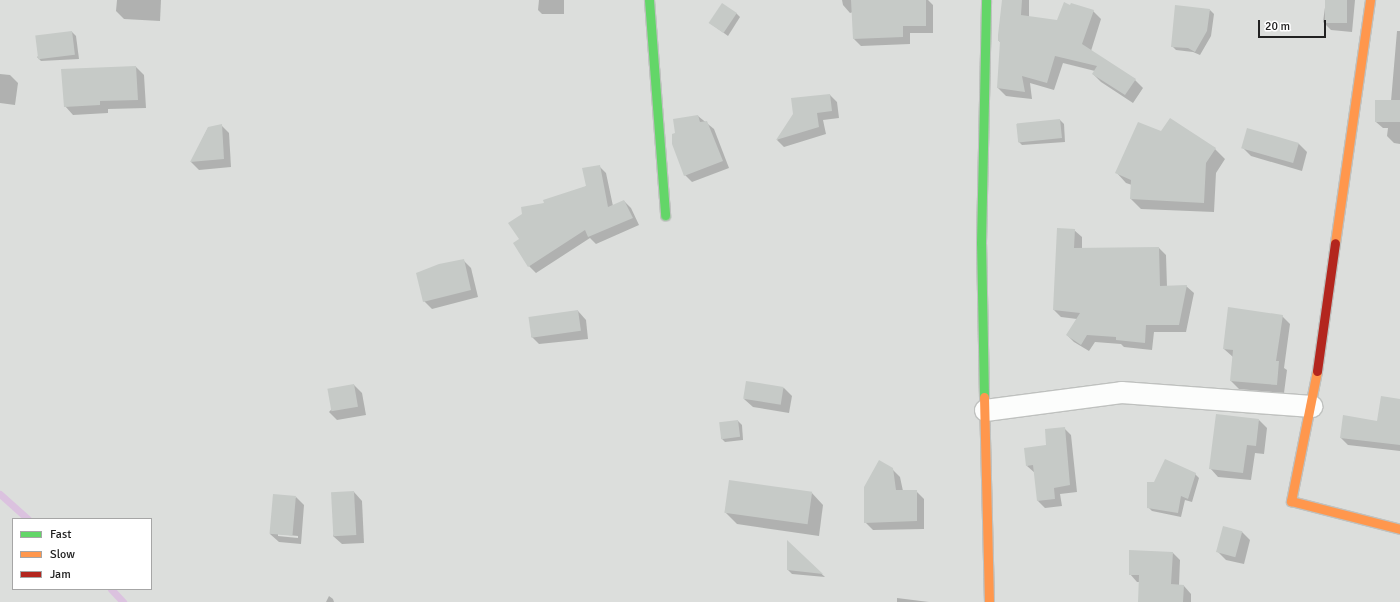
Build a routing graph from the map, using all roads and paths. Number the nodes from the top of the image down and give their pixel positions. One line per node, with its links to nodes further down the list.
1 (649, 0): 4 (street)
2 (986, 0): 6 (street)
3 (1370, 0): 5 (street)
4 (665, 215)
5 (1311, 406): 6 (street); 7 (street)
6 (985, 410): 8 (street)
7 (1400, 529)
8 (989, 602)

